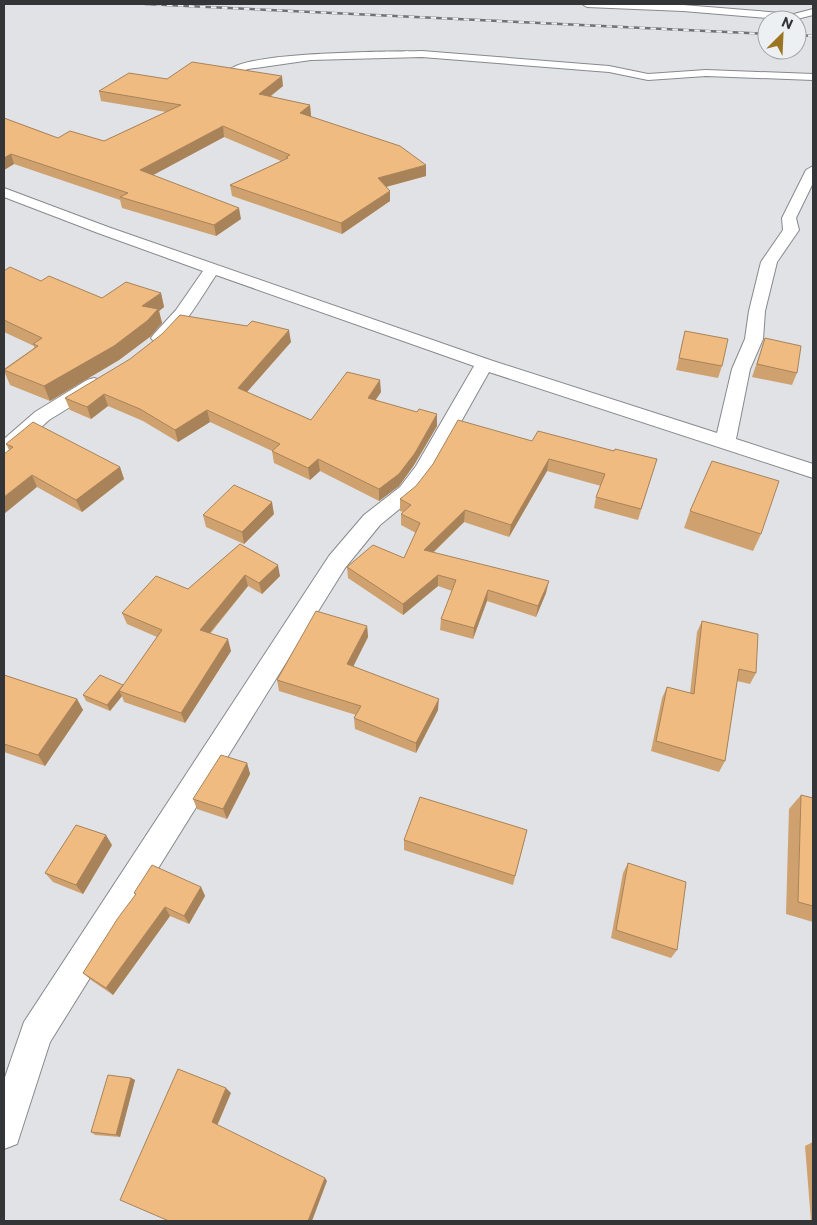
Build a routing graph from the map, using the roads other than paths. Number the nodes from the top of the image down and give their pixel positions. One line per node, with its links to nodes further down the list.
1 (587, 4): 2 (street)
2 (813, 12)
3 (234, 71): 4 (street)
4 (813, 77)
5 (813, 170): 11 (street)
6 (4, 192): 7 (street)
7 (213, 268): 8 (street); 9 (street)
8 (145, 351)
9 (484, 364): 11 (street); 14 (street)
10 (110, 375): 12 (street)
11 (725, 442): 13 (street)
12 (4, 450)
13 (813, 471)
14 (4, 1131)

